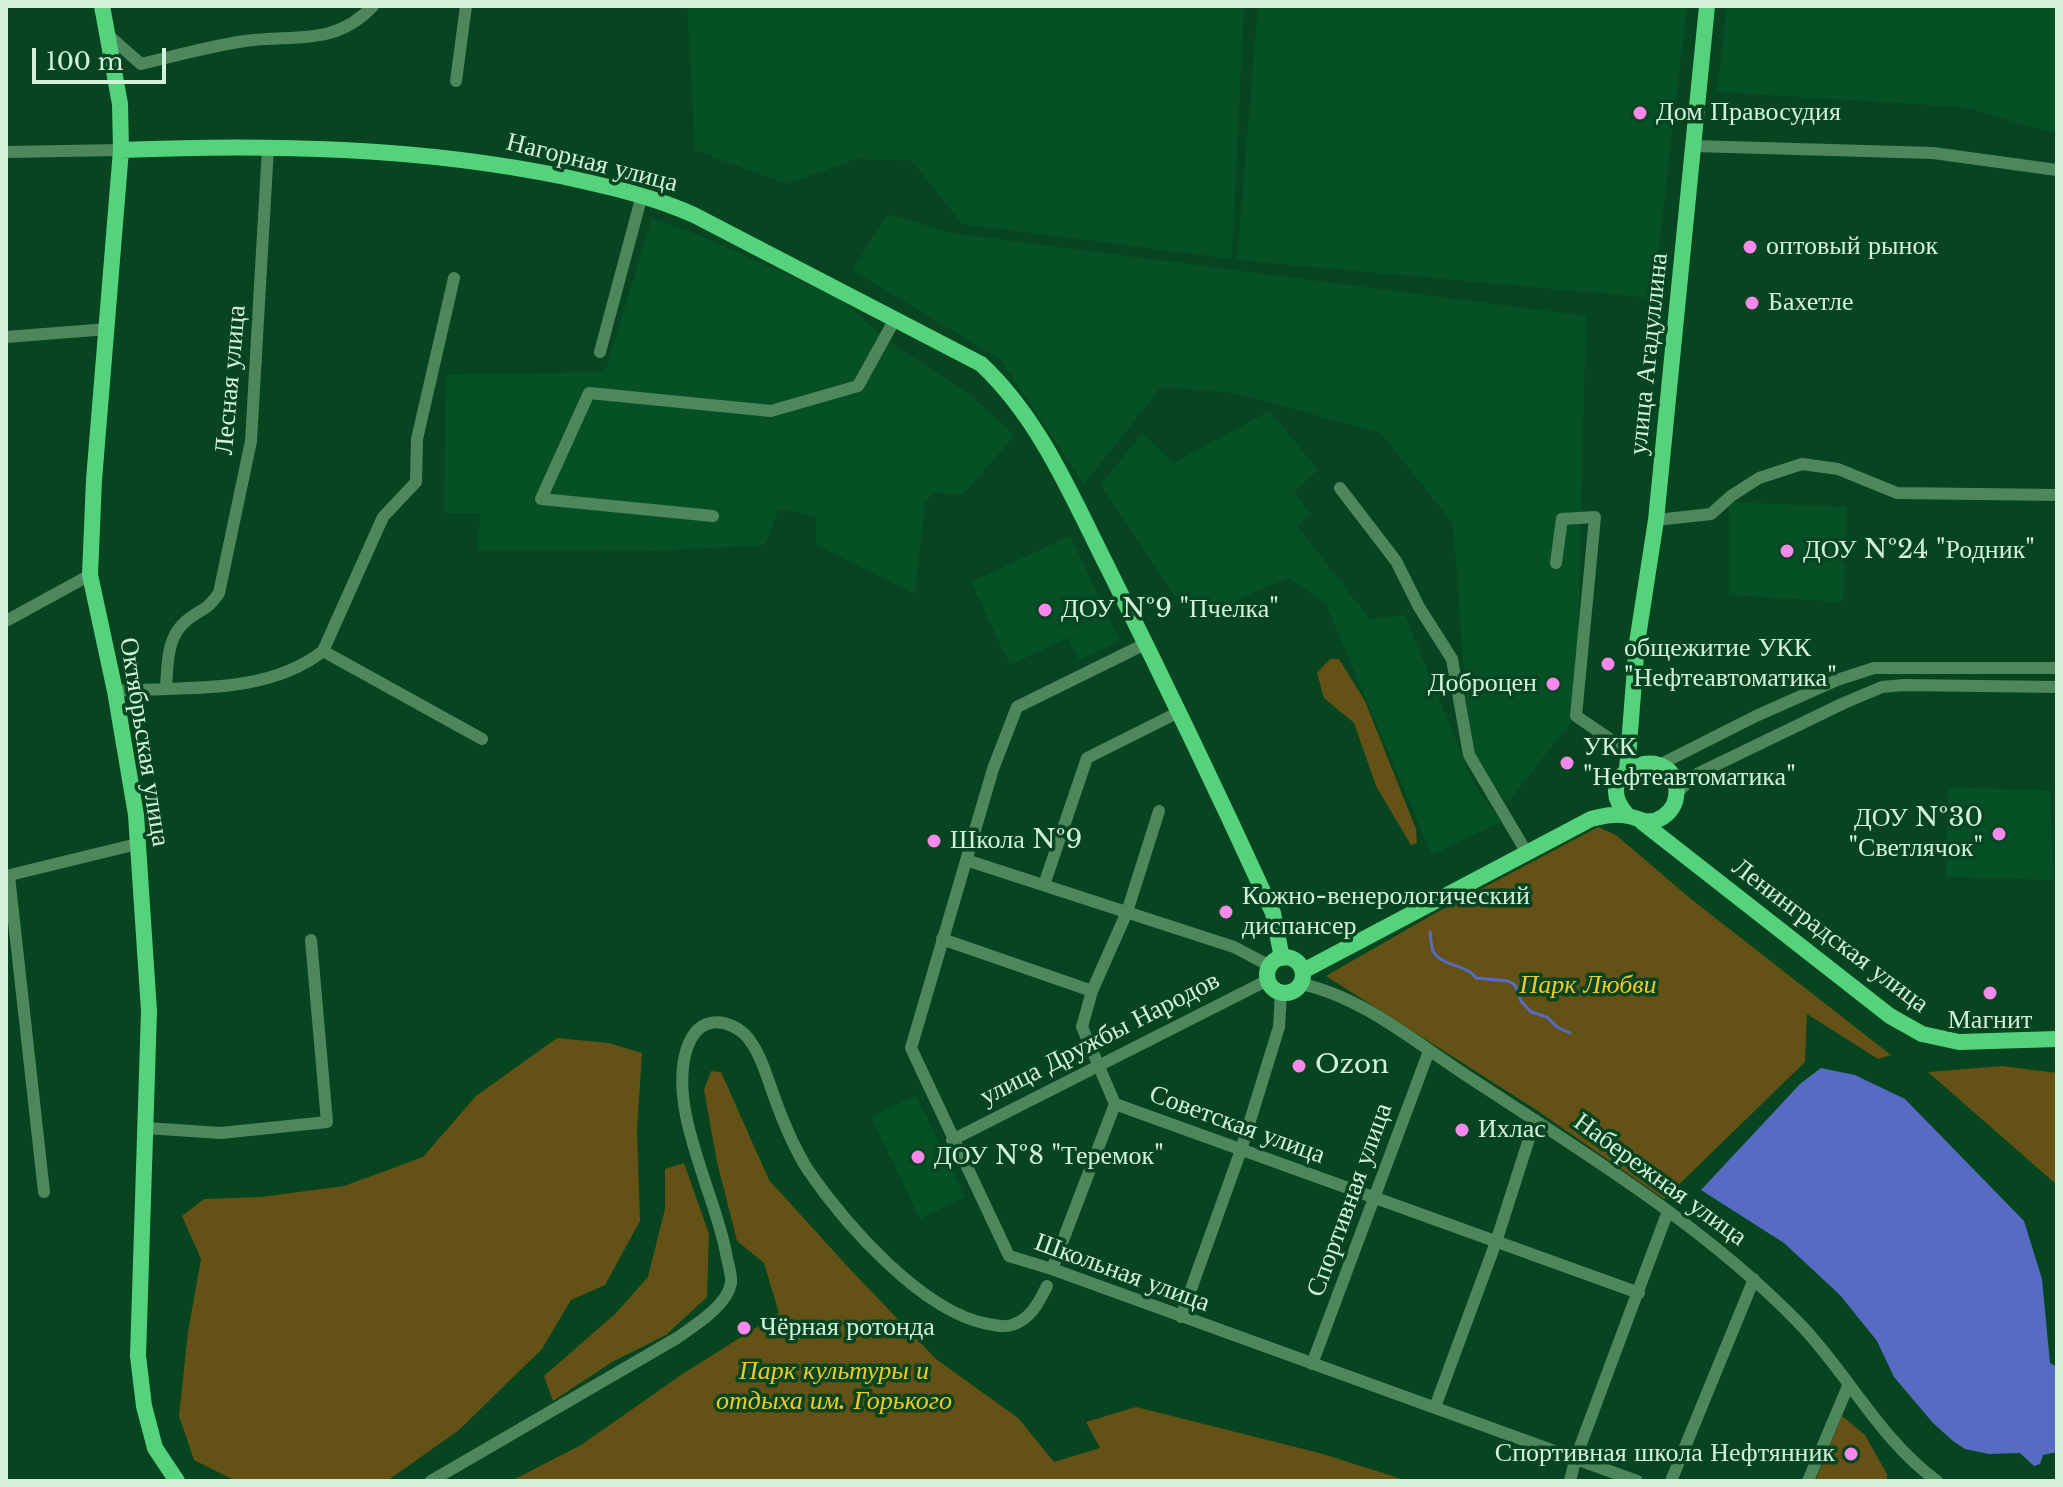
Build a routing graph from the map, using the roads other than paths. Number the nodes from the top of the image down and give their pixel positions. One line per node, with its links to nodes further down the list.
1 (102, 6): 5 (main road, Октябрьская улица)
2 (373, 6): 5 (street)
3 (466, 6): 6 (street)
4 (1707, 6): 7 (main road, улица Агадуллина)
5 (108, 35): 9 (main road, Октябрьская улица)
6 (456, 81)
7 (1694, 146): 11 (street); 21 (main road, улица Агадуллина)
8 (268, 148): 9 (main road, Нагорная улица); 12 (main road, Нагорная улица); 28 (street, Лесная улица)
9 (121, 150): 10 (street); 15 (main road, Октябрьская улица)
10 (6, 152)
11 (2057, 170)
12 (642, 195): 14 (main road, Нагорная улица); 17 (street)
13 (454, 278): 26 (street)
14 (895, 319): 20 (street); 25 (main road, Нагорная улица)
15 (108, 329): 16 (street); 23 (main road, Октябрьская улица)
16 (6, 337)
17 (600, 352)
18 (1340, 488): 44 (street)
19 (2057, 495): 21 (street)
20 (713, 516)
21 (1656, 520): 31 (main road, улица Агадуллина)
22 (1556, 563): 34 (street)
23 (90, 575): 24 (street); 30 (main road, Октябрьская улица)
24 (6, 621)
25 (1145, 644): 32 (main road); 45 (street, Школьная улица)
26 (323, 651): 28 (street); 33 (street)
27 (2057, 668): 35 (street)
28 (166, 687): 30 (street)
29 (2057, 687): 38 (street)
30 (115, 691): 42 (main road, Октябрьская улица)
31 (1631, 707): 34 (main road); 35 (main road)
32 (1179, 712): 47 (street); 51 (main road)
33 (482, 739)
34 (1629, 752): 36 (main road)
35 (1652, 764): 36 (main road); 38 (main road)
36 (1627, 770): 37 (main road)
37 (1617, 789): 40 (main road); 41 (main road)
38 (1676, 798): 41 (main road); 43 (main road)
39 (1159, 811): 48 (street, Советская улица)
40 (1591, 819): 41 (main road); 44 (main road)
41 (1635, 819): 43 (main road, Ленинградская улица)
42 (137, 844): 46 (street); 60 (main road, Октябрьская улица)
43 (1677, 851): 55 (main road, Ленинградская улица)
44 (1527, 853): 52 (main road)
45 (966, 860): 47 (street); 49 (street, Школьная улица)
46 (7, 876): 63 (street)
47 (1044, 885): 48 (street)
48 (1127, 912): 51 (street); 53 (street, Советская улица)
49 (942, 939): 53 (street); 61 (street, Школьная улица)
50 (311, 940): 60 (street)
51 (1273, 968): 52 (main road); 54 (main road); 57 (street, улица Дружбы Народов)
52 (1302, 978): 54 (main road); 56 (street, Набережная улица)
53 (1092, 991): 57 (street, Советская улица)
54 (1281, 993): 62 (street)
55 (2057, 1039)
56 (1429, 1051): 59 (street, Набережная улица); 64 (street, Спортивная улица)
57 (1100, 1068): 58 (street, Советская улица); 61 (street, улица Дружбы Народов)
58 (1115, 1104): 62 (street, Советская улица); 67 (street)
59 (1535, 1120): 65 (street, Набережная улица); 66 (street)
60 (146, 1128): 76 (main road, Октябрьская улица)
61 (952, 1140): 67 (street, Школьная улица)
62 (1241, 1150): 64 (street, Советская улица); 71 (street)
63 (44, 1192)
64 (1374, 1198): 66 (street, Советская улица); 72 (street, Спортивная улица)
65 (1668, 1211): 68 (street, Набережная улица); 70 (street)
66 (1496, 1242): 70 (street, Советская улица); 74 (street)
67 (1052, 1269): 71 (street, Школьная улица)
68 (1754, 1279): 73 (street, Набережная улица); 80 (street)
69 (1047, 1286): 77 (street)
70 (1639, 1293): 75 (street)
71 (1181, 1317): 72 (street, Школьная улица)
72 (1312, 1364): 74 (street, Школьная улица)
73 (1848, 1386): 81 (street); 82 (street, Набережная улица)
74 (1435, 1407): 75 (street, Школьная улица)
75 (1575, 1460): 78 (street); 79 (street, Школьная улица)
76 (177, 1481)
77 (431, 1481)
78 (1570, 1481)
79 (1637, 1481)
80 (1671, 1481)
81 (1808, 1481)
82 (1937, 1481)

